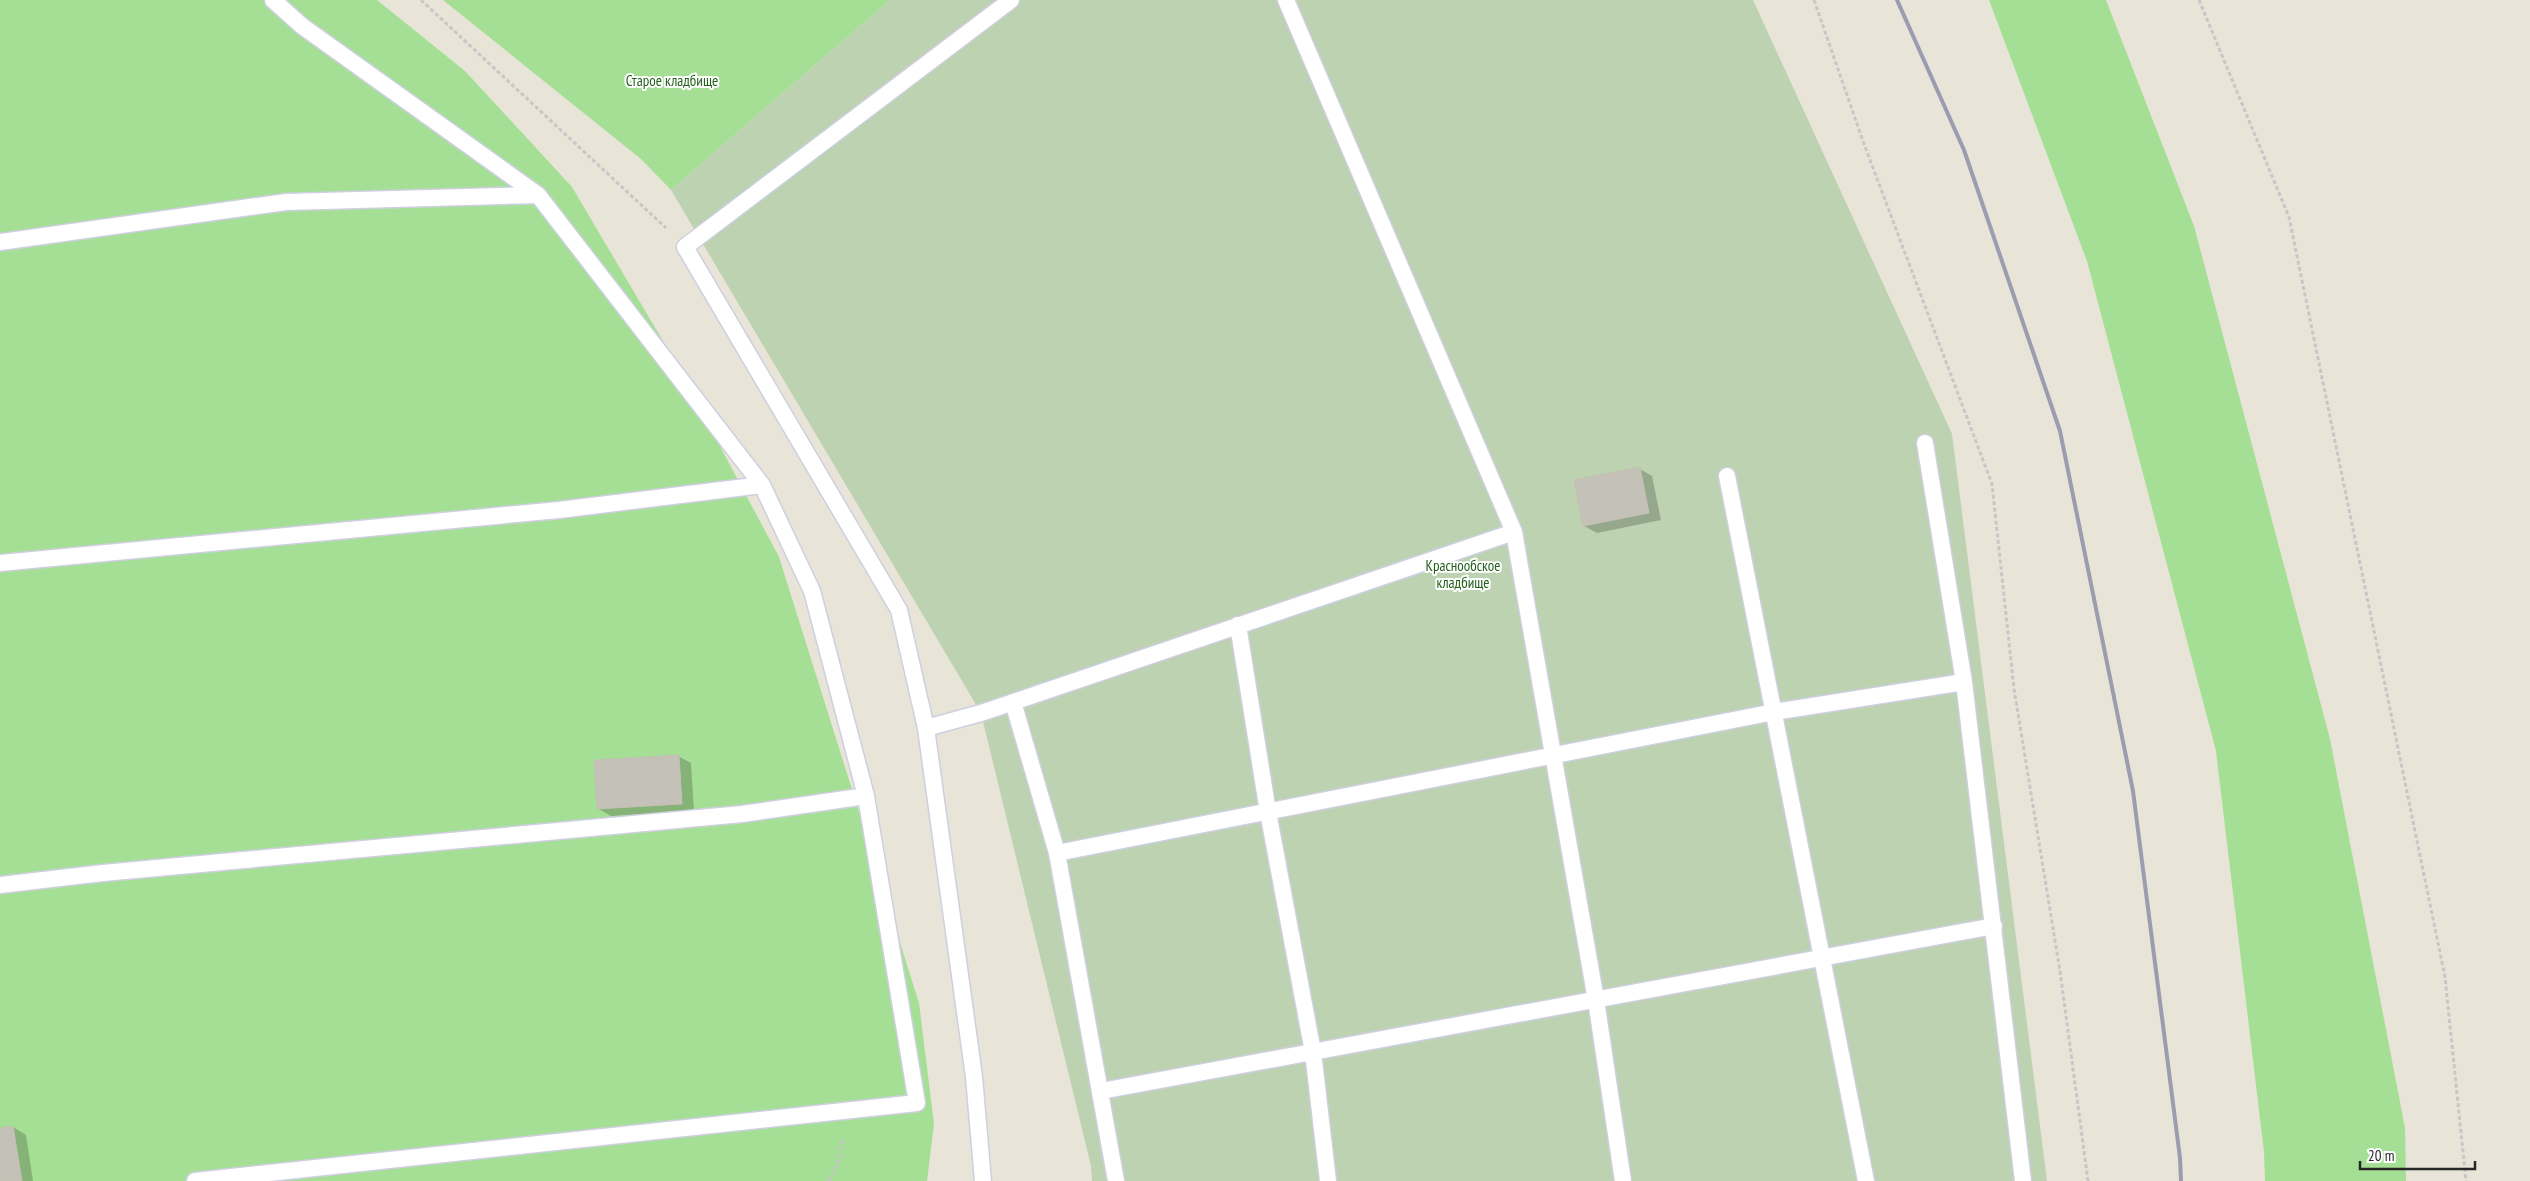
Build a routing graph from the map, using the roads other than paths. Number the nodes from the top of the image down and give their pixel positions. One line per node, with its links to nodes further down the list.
1 (273, 0): 4 (lane)
2 (1011, 0): 15 (lane)
3 (1286, 0): 9 (lane)
4 (538, 195): 5 (lane); 8 (lane)
5 (0, 242)
6 (1925, 444): 12 (lane)
7 (1727, 476): 14 (lane)
8 (762, 485): 10 (lane); 17 (lane)
9 (1514, 532): 11 (lane); 16 (lane)
10 (0, 563)
11 (1238, 626): 13 (lane); 18 (lane)
12 (1964, 682): 14 (lane); 21 (lane)
13 (1013, 702): 15 (lane); 19 (lane)
14 (1774, 712): 16 (lane); 22 (lane)
15 (926, 728): 27 (lane)
16 (1553, 755): 18 (lane); 23 (lane)
17 (866, 796): 20 (lane); 26 (lane)
18 (1268, 812): 19 (lane); 24 (lane)
19 (1057, 853): 25 (lane)
20 (0, 885)
21 (1994, 926): 22 (lane); 32 (lane)
22 (1822, 959): 23 (lane); 31 (lane)
23 (1596, 1000): 24 (lane); 30 (lane)
24 (1313, 1052): 25 (lane); 29 (lane)
25 (1101, 1091): 28 (lane)
26 (195, 1181)
27 (983, 1181)
28 (1116, 1181)
29 (1328, 1181)
30 (1624, 1181)
31 (1866, 1181)
32 (2023, 1181)

